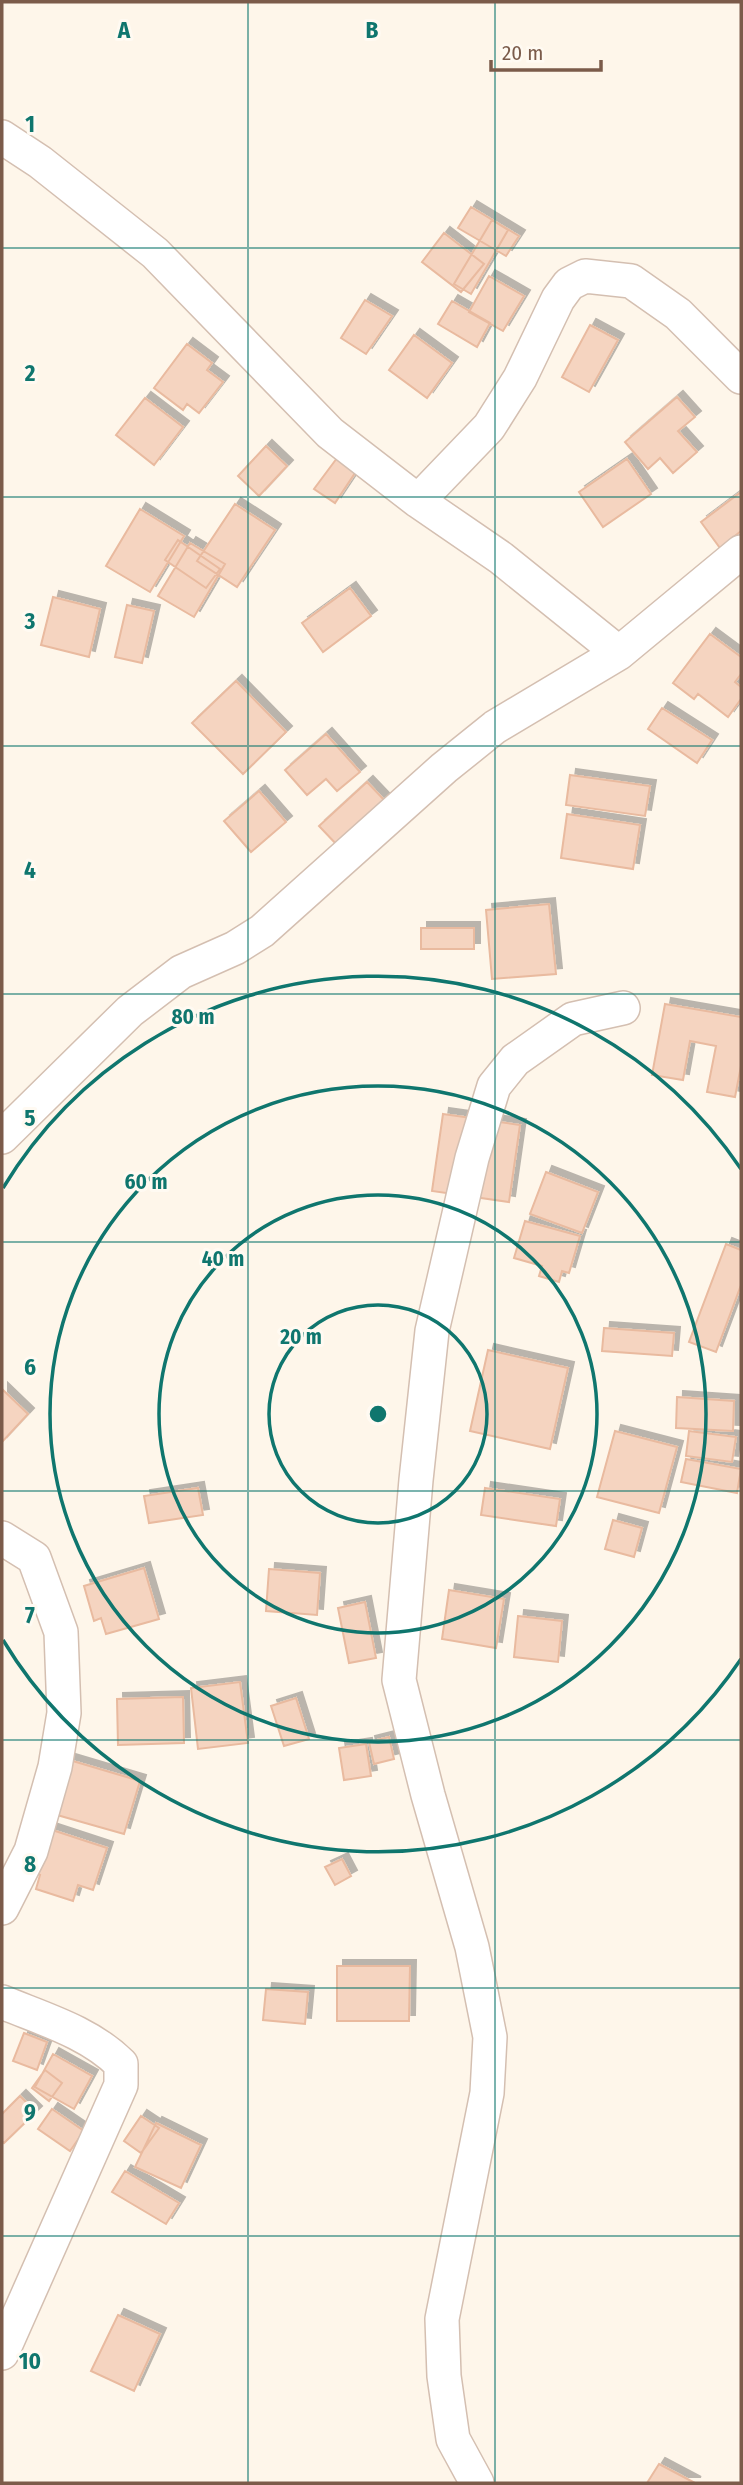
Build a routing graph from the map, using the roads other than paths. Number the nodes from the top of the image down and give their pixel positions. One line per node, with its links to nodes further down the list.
1 (2, 137): 3 (street)
2 (741, 377): 3 (street)
3 (418, 501): 5 (street)
4 (741, 552): 5 (street)
5 (620, 653): 7 (street)
6 (623, 1008): 12 (street)
7 (2, 1137)
8 (2, 1538): 9 (street)
9 (2, 1908)
10 (2, 2002): 11 (street)
11 (2, 2353)
12 (477, 2483)

